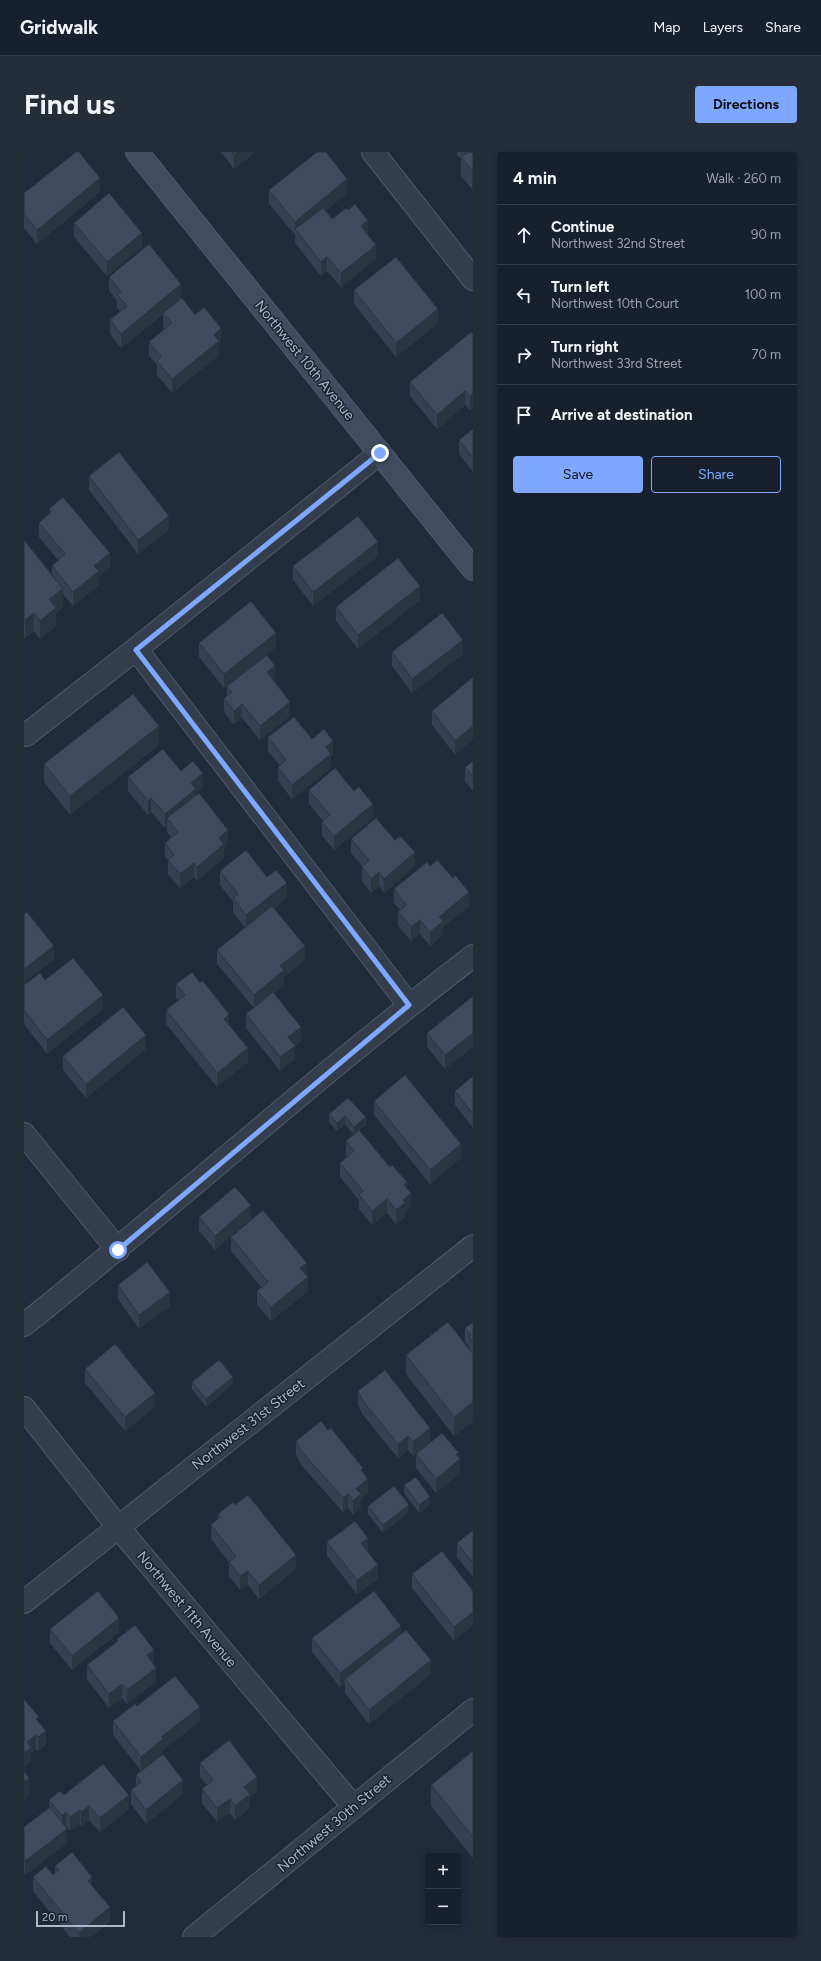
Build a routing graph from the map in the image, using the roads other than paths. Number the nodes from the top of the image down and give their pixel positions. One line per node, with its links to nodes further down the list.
1 (137, 152): 4 (street, Northwest 10th Avenue)
2 (373, 152): 3 (street)
3 (473, 279)
4 (380, 453): 5 (street, Northwest 10th Avenue); 6 (street)
5 (473, 569)
6 (136, 650): 7 (street); 9 (street)
7 (26, 735)
8 (473, 956): 9 (street)
9 (409, 1005): 12 (street)
10 (24, 1134): 12 (street)
11 (473, 1246): 15 (street, Northwest 31st Street)
12 (118, 1250): 13 (street)
13 (24, 1326)
14 (24, 1408): 15 (street, Northwest 11th Avenue)
15 (118, 1527): 16 (street, Northwest 31st Street); 18 (street, Northwest 11th Avenue)
16 (24, 1602)
17 (473, 1710): 18 (street, Northwest 30th Street)
18 (353, 1806): 19 (street, Northwest 30th Street)
19 (194, 1937)

